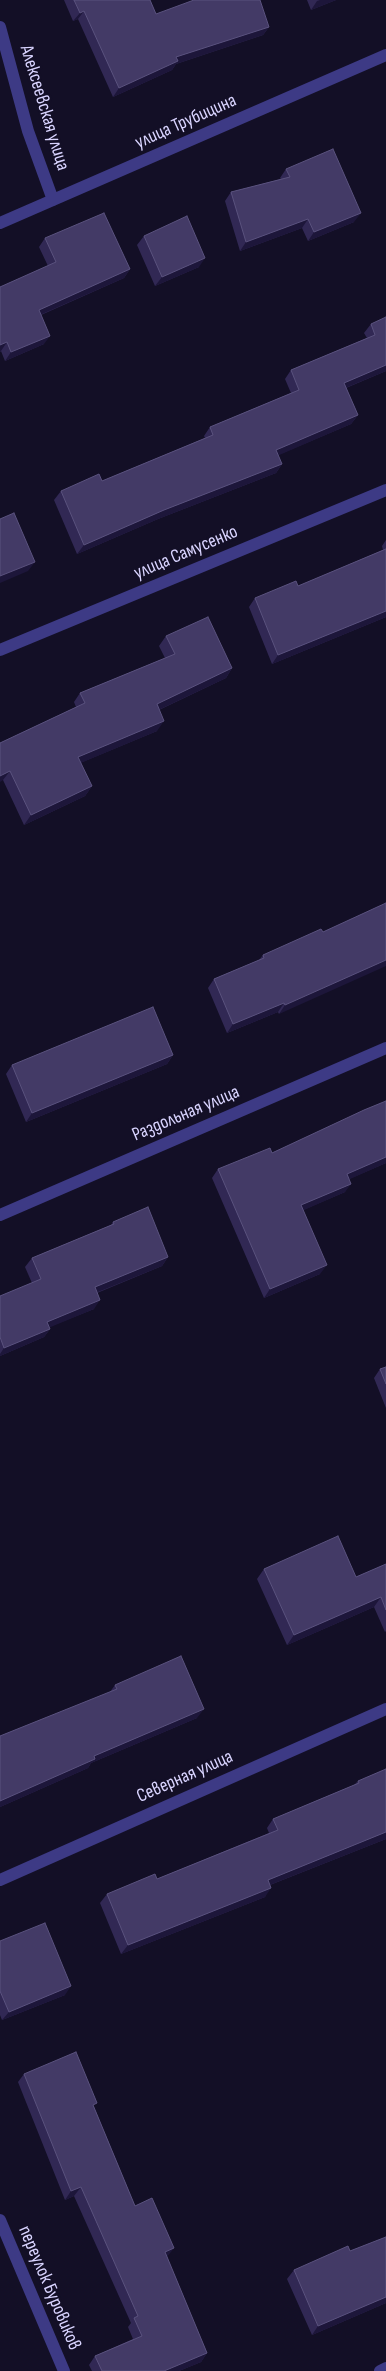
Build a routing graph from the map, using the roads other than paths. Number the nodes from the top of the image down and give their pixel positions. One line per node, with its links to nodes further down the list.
1 (0, 26): 3 (street, Алексеевская улица)
2 (386, 55): 3 (street, улица Трубицина)
3 (53, 200): 4 (street, улица Трубицина)
4 (0, 223)
5 (386, 490): 6 (street, улица Самусенко)
6 (0, 650)
7 (386, 1048): 8 (street, Раздольная улица)
8 (0, 1215)
9 (386, 1708): 10 (street, Северная улица)
10 (0, 1880)
11 (0, 2220): 13 (street, переулок Буровиков)
12 (386, 2368): 14 (street)
13 (64, 2371)
14 (380, 2371)

